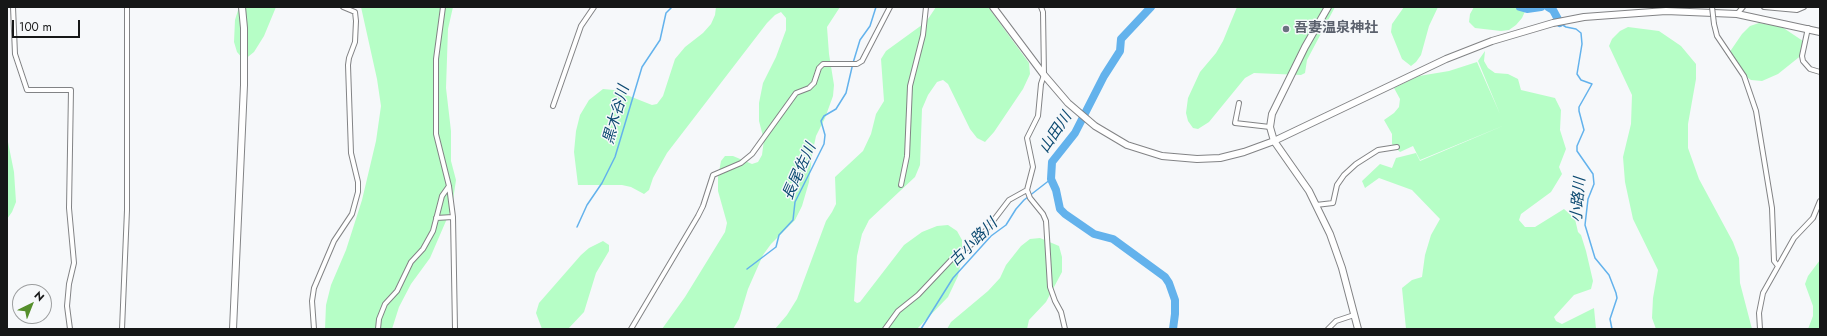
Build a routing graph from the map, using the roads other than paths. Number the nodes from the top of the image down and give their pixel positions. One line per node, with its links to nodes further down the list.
1 (13, 7): 36 (street)
2 (127, 7): 37 (street)
3 (242, 7): 38 (street)
4 (344, 7): 39 (street)
5 (443, 7): 28 (street)
6 (594, 7): 23 (street)
7 (890, 7): 42 (street)
8 (926, 7): 27 (street)
9 (993, 7): 21 (street)
10 (1040, 7): 21 (street)
11 (1328, 7): 24 (street)
12 (1712, 7): 34 (street, bridge)
13 (1742, 7): 17 (street)
14 (1764, 7): 15 (street)
15 (1804, 7)
16 (1666, 9): 17 (street); 25 (street)
17 (1737, 14): 18 (street)
18 (1808, 28): 19 (street); 20 (street)
19 (1820, 32)
20 (1820, 72)
21 (1044, 75): 25 (street); 29 (street)
22 (1239, 103): 24 (street)
23 (554, 106)
24 (1270, 127): 25 (street)
25 (1274, 141): 31 (street)
26 (1397, 147): 31 (street)
27 (901, 185)
28 (449, 186): 32 (street); 33 (street)
29 (1028, 191): 43 (street); 44 (street)
30 (1820, 201): 34 (street)
31 (1316, 204): 35 (street)
32 (453, 217): 33 (street); 41 (street)
33 (436, 218): 40 (street)
34 (1778, 266): 47 (street)
35 (1354, 315): 45 (street); 46 (street)
36 (70, 329)
37 (122, 329)
38 (232, 329)
39 (314, 329)
40 (378, 329)
41 (454, 329)
42 (631, 329)
43 (885, 329)
44 (1065, 329)
45 (1328, 329)
46 (1358, 329)
47 (1760, 329)

